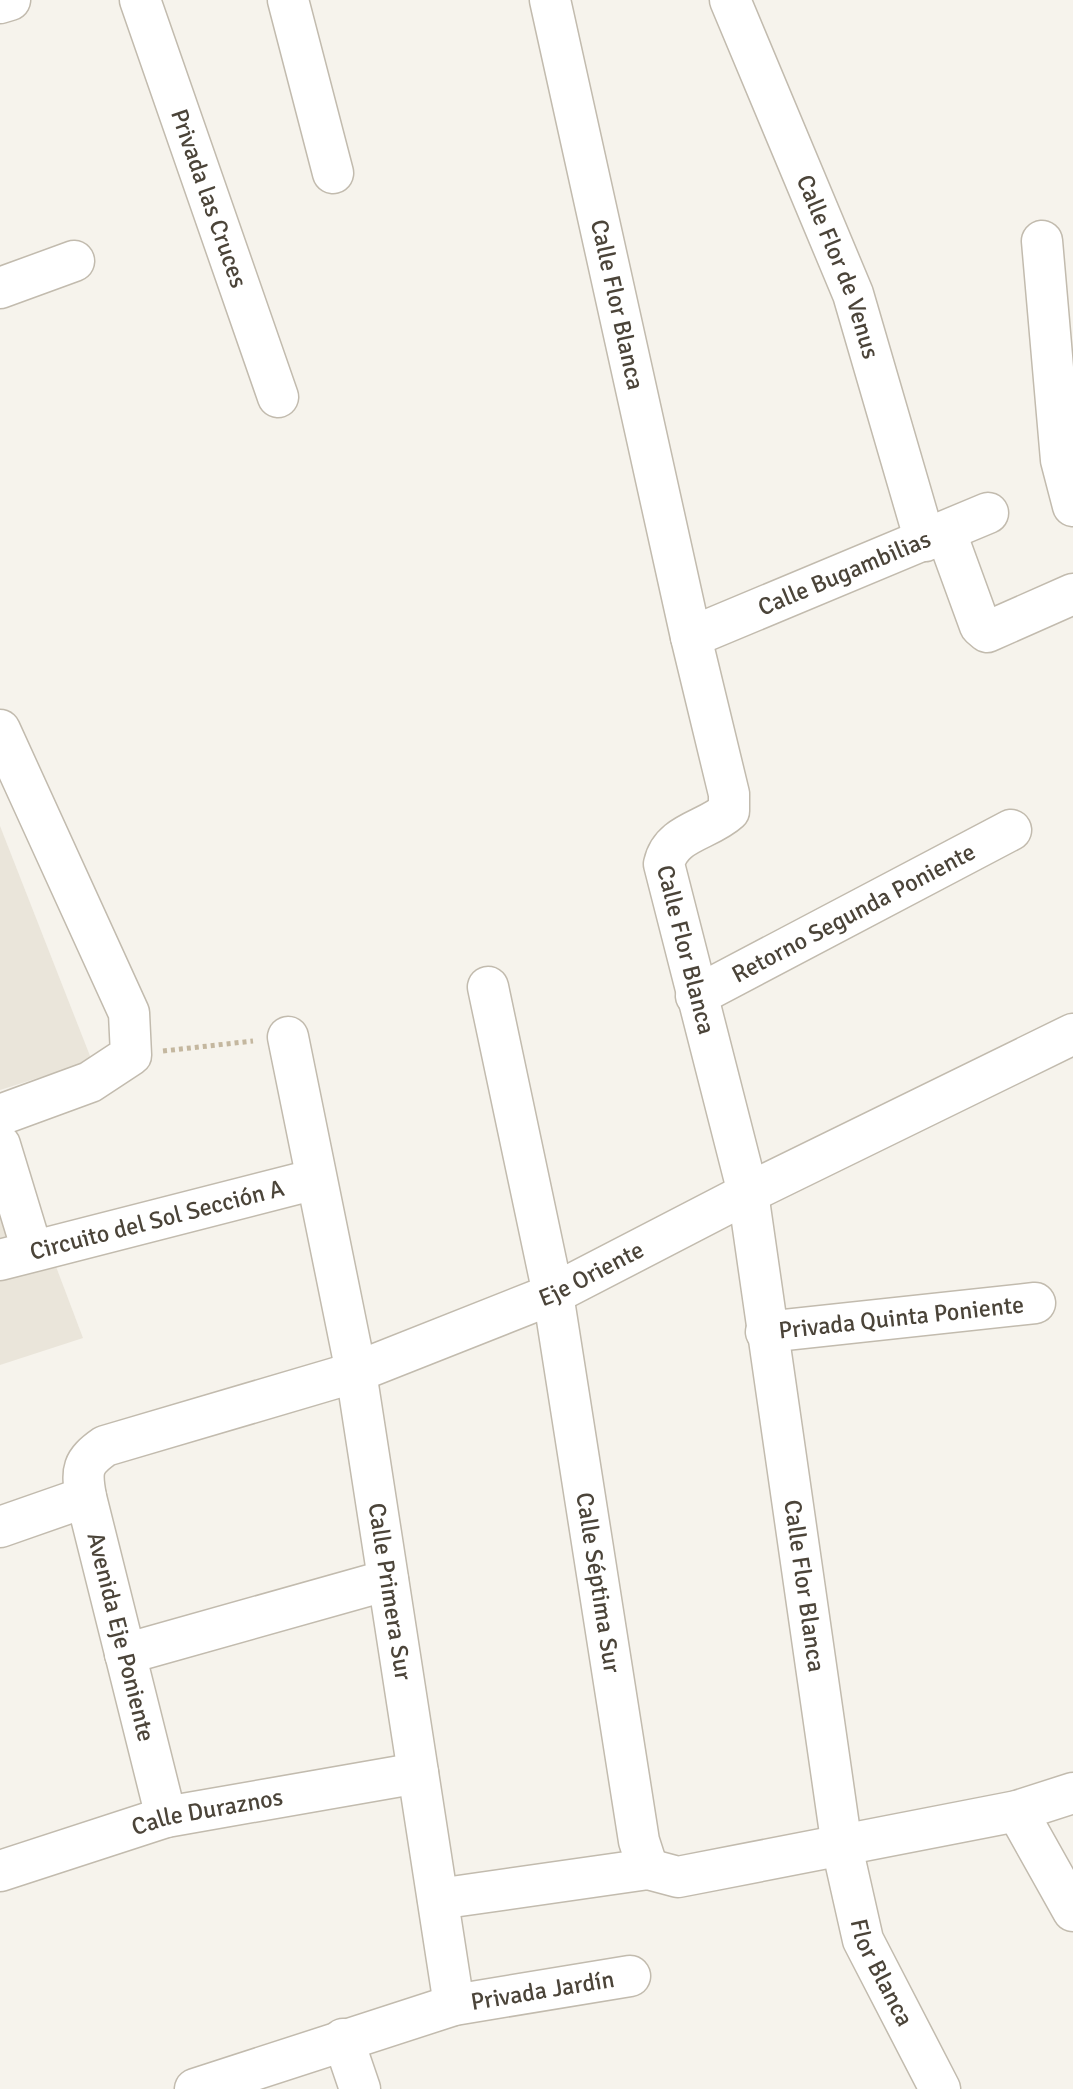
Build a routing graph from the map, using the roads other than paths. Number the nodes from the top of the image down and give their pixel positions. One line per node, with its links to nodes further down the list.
1 (10, 0): 6 (street)
2 (140, 0): 11 (street, Privada las Cruces)
3 (288, 0): 7 (street)
4 (550, 0): 16 (street, Calle Flor Blanca)
5 (730, 0): 14 (street, Calle Flor de Venus)
6 (0, 3)
7 (333, 173)
8 (1042, 241): 12 (street)
9 (74, 261): 10 (street)
10 (0, 288)
11 (278, 397)
12 (1073, 506)
13 (988, 513): 14 (street)
14 (933, 538): 15 (street, Calle Bugambilias); 16 (street, Calle Bugambilias)
15 (1073, 594)
16 (691, 637): 20 (street, Calle Flor Blanca)
17 (0, 730): 23 (street)
18 (1011, 830): 20 (street, Retorno Segunda Poniente)
19 (488, 987): 28 (street, Calle Séptima Sur)
20 (696, 996): 26 (street, Calle Flor Blanca)
21 (1073, 1034): 26 (street, Eje Oriente)
22 (288, 1037): 25 (street, Calle Primera Sur)
23 (0, 1115)
24 (0, 1145): 27 (street)
25 (316, 1179): 27 (street, Circuito del Sol Sección A); 31 (street, Calle Primera Sur)
26 (748, 1193): 28 (street, Eje Oriente); 30 (street, Calle Flor Blanca)
27 (16, 1255)
28 (553, 1294): 31 (street, Eje Oriente); 41 (street, Calle Séptima Sur)
29 (1035, 1303): 30 (street, Privada Quinta Poniente)
30 (766, 1332): 40 (street, Calle Flor Blanca)
31 (356, 1372): 32 (street, Eje Oriente); 34 (street, Calle Primera Sur)
32 (87, 1477): 33 (street, Eje Oriente); 35 (street, Avenida Eje Poniente)
33 (0, 1527)
34 (388, 1580): 35 (street); 36 (street, Calle Primera Sur)
35 (125, 1654): 39 (street, Avenida Eje Poniente)
36 (418, 1773): 39 (street, Calle Duraznos); 43 (street, Calle Primera Sur)
37 (1073, 1793): 38 (street)
38 (1017, 1811): 40 (street); 44 (street)
39 (166, 1817): 42 (street, Calle Duraznos)
40 (842, 1847): 41 (street); 50 (street, Flor Blanca)
41 (648, 1869): 43 (street)
42 (0, 1871)
43 (438, 1899): 46 (street, Calle Primera Sur)
44 (1073, 1911)
45 (630, 1976): 46 (street, Privada Jardín)
46 (454, 2005): 47 (street, Privada Jardín)
47 (343, 2039): 48 (street, Privada Jardín); 49 (street)
48 (195, 2089)
49 (360, 2089)
50 (940, 2089)

